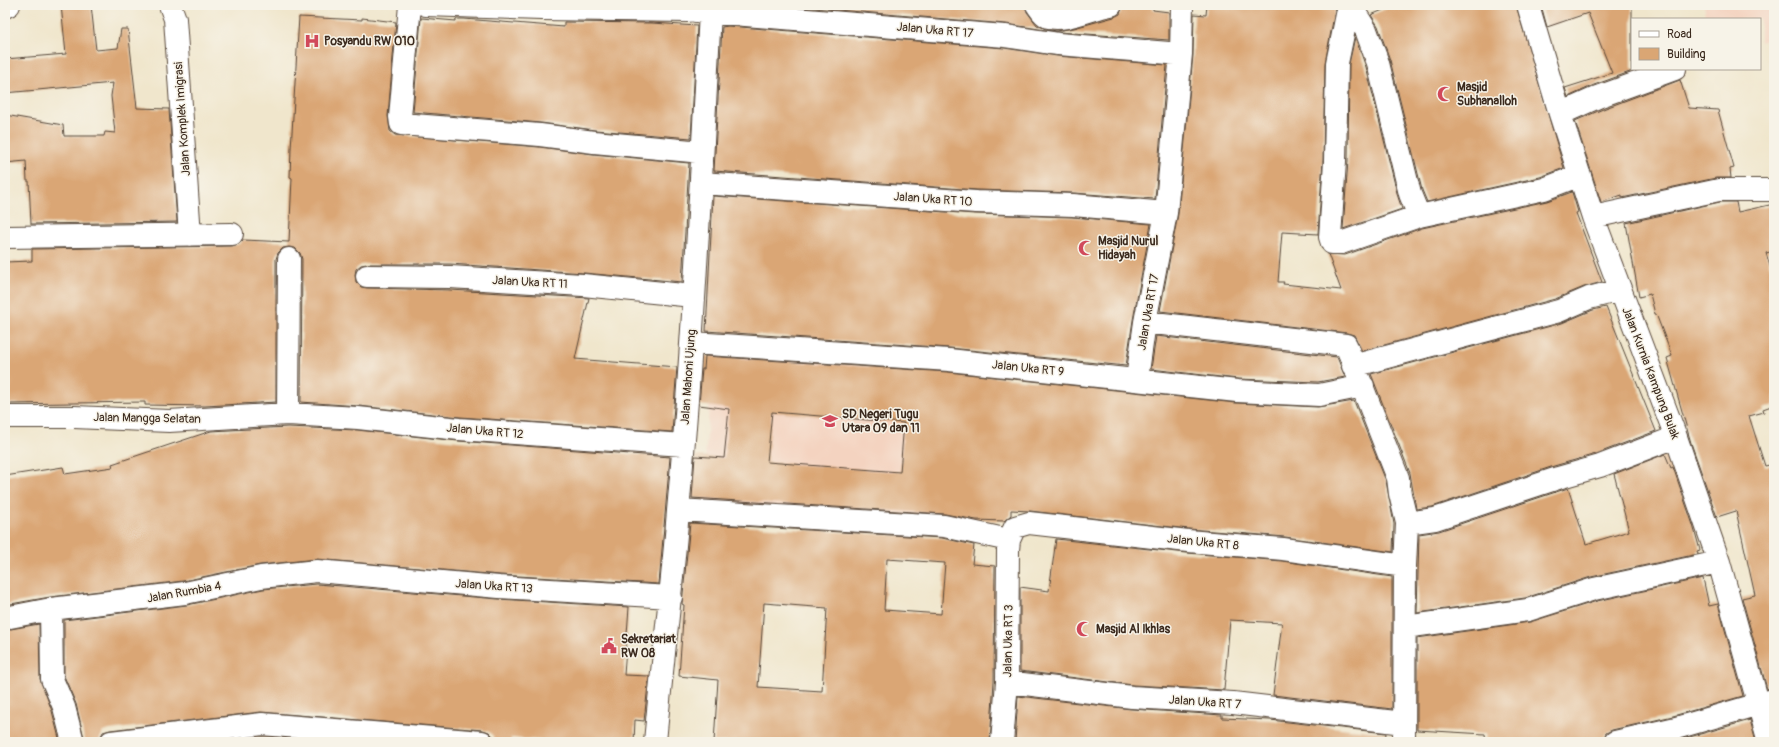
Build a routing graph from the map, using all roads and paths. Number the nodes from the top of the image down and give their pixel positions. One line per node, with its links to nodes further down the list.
1 (9, 5): 10 (street)
2 (170, 5): 25 (street, Jalan Komplek Imigrasi)
3 (410, 5): 17 (street)
4 (426, 5): 11 (street, Jalan Uka RT 17)
5 (1037, 5): 6 (street)
6 (1111, 5)
7 (1182, 5): 14 (street, Jalan Uka RT 17)
8 (1350, 5): 22 (street); 22 (street)
9 (1528, 5): 16 (street, Jalan Kurnia Kampung Bulak)
10 (5, 7)
11 (542, 7): 12 (street, Jalan Uka RT 17)
12 (688, 8): 13 (street, Jalan Uka RT 17)
13 (710, 12): 14 (street, Jalan Uka RT 17); 17 (street, Jalan Mahoni Ujung)
14 (1181, 54): 21 (street, Jalan Uka RT 17)
15 (1672, 70): 16 (street)
16 (1560, 114): 18 (street, Jalan Kurnia Kampung Bulak)
17 (702, 152): 19 (street, Jalan Mahoni Ujung)
18 (1580, 176): 22 (street); 23 (street, Jalan Kurnia Kampung Bulak)
19 (700, 183): 21 (street, Jalan Uka RT 10); 30 (street, Jalan Mahoni Ujung)
20 (1774, 190): 23 (street)
21 (1166, 213): 31 (street, Jalan Uka RT 17)
22 (1419, 216)
23 (1593, 217): 29 (street, Jalan Kurnia Kampung Bulak)
24 (232, 234): 25 (street)
25 (190, 235): 26 (street)
26 (5, 238)
27 (289, 259): 36 (street)
28 (367, 276): 30 (street, Jalan Uka RT 11)
29 (1620, 290): 33 (street); 38 (street, Jalan Kurnia Kampung Bulak)
30 (693, 296): 32 (street, Jalan Mahoni Ujung)
31 (1145, 322): 33 (street); 34 (street, Jalan Uka RT 17)
32 (692, 344): 34 (street, Jalan Uka RT 9); 39 (street, Jalan Mahoni Ujung)
33 (1353, 366): 35 (street)
34 (1137, 379): 35 (street, Jalan Uka RT 9)
35 (1363, 386): 41 (street)
36 (288, 414): 37 (street, Jalan Mangga Selatan); 39 (street, Jalan Uka RT 12)
37 (5, 417)
38 (1676, 437): 41 (street); 43 (street, Jalan Kurnia Kampung Bulak)
39 (683, 445): 40 (street, Jalan Mahoni Ujung)
40 (679, 510): 42 (street); 46 (street, Jalan Mahoni Ujung)
41 (1407, 523): 44 (street)
42 (1009, 540): 44 (street, Jalan Uka RT 8); 50 (street, Jalan Uka RT 3)
43 (1719, 562): 49 (street); 51 (street, Jalan Kurnia Kampung Bulak)
44 (1405, 566): 49 (street)
45 (317, 571): 46 (street, Jalan Uka RT 13); 47 (street, Jalan Rumbia 4)
46 (671, 597): 56 (street, Jalan Mahoni Ujung)
47 (51, 609): 48 (street, Jalan Rumbia 4); 53 (street)
48 (5, 618)
49 (1405, 627): 52 (street)
50 (1007, 682): 52 (street, Jalan Uka RT 7); 57 (street, Jalan Uka RT 3)
51 (1767, 701): 58 (street); 59 (street, Jalan Kurnia Kampung Bulak)
52 (1404, 732)
53 (73, 742)
54 (111, 742): 55 (street)
55 (482, 742)
56 (655, 742)
57 (1002, 742)
58 (1615, 742)
59 (1769, 742)

